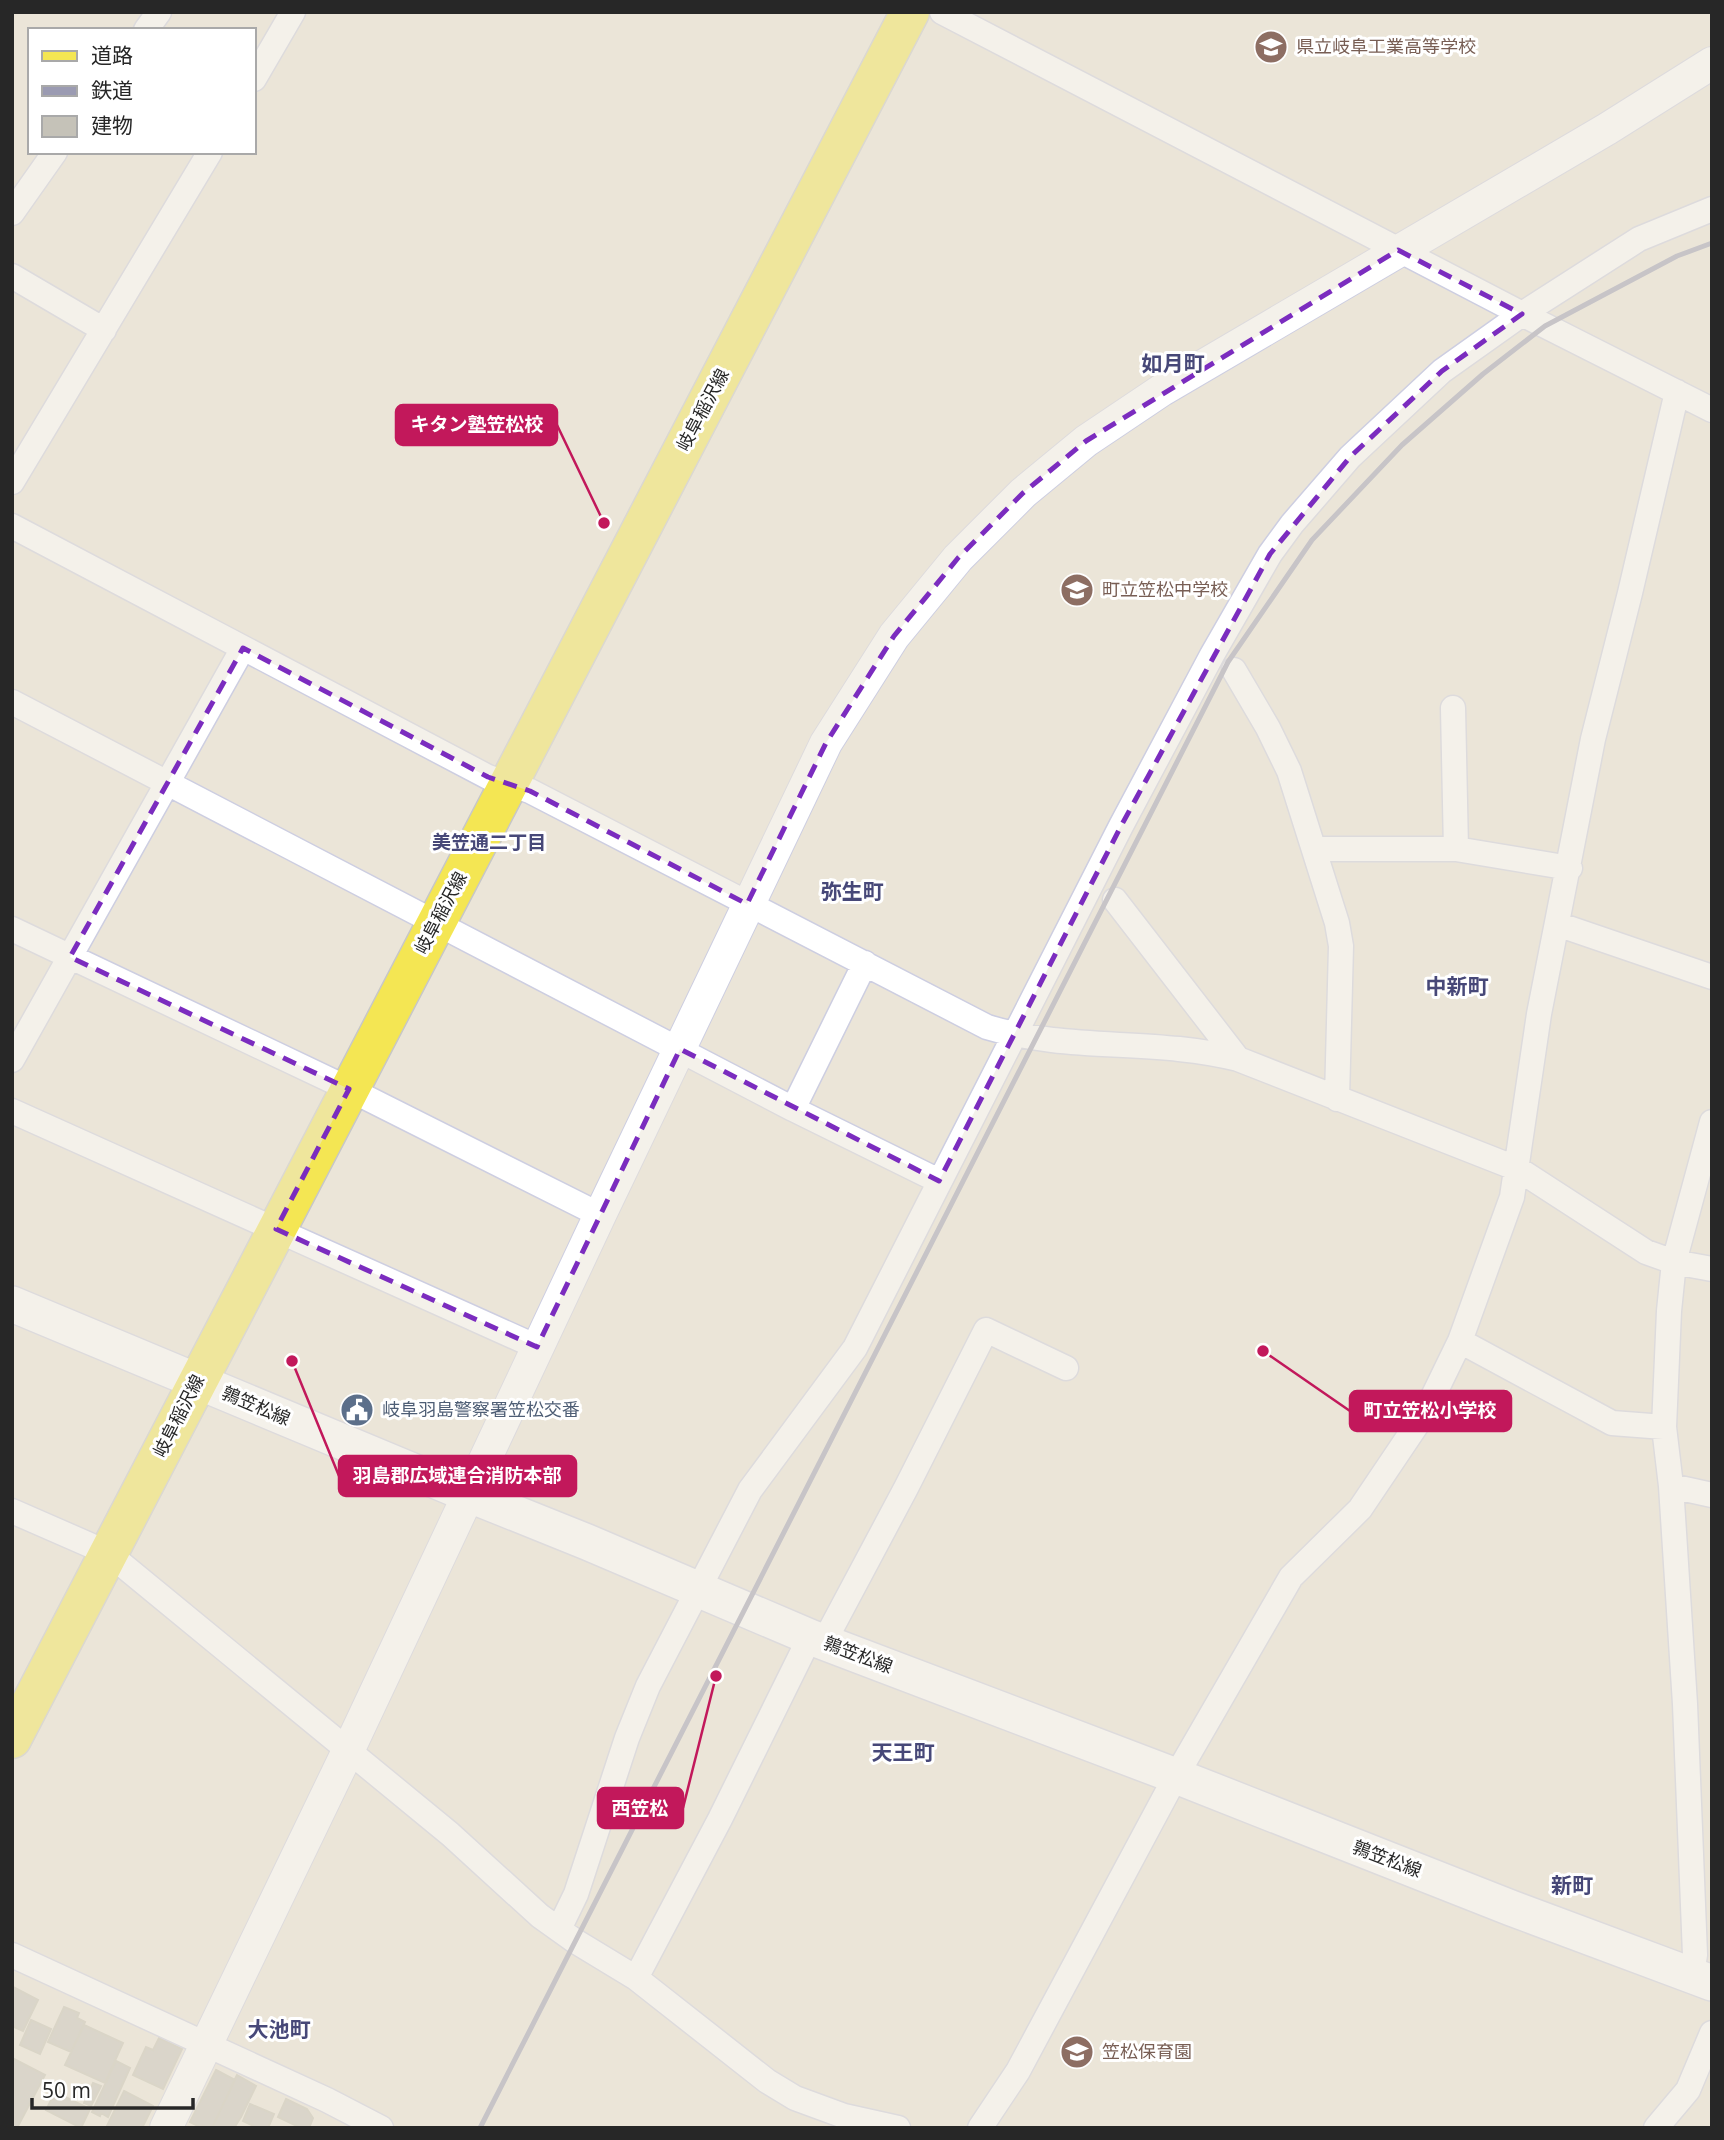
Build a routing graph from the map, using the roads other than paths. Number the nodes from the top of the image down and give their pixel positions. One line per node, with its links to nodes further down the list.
1 (159, 12): 5 (street)
2 (293, 12): 7 (street)
3 (910, 12): 25 (main road, 岐阜稲沢線)
4 (943, 12): 12 (street)
5 (147, 28)
6 (1712, 63): 12 (street)
7 (256, 76)
8 (54, 154): 11 (street)
9 (209, 154): 15 (street)
10 (1712, 209): 14 (street)
11 (12, 213)
12 (1398, 250): 14 (street); 30 (street)
13 (12, 276): 15 (street)
14 (1522, 314): 16 (street); 37 (street)
15 (104, 330): 18 (street)
16 (1677, 392): 17 (street); 28 (street)
17 (1712, 410)
18 (12, 482)
19 (12, 526): 20 (street)
20 (243, 648): 24 (street); 25 (street)
21 (1234, 670): 26 (street)
22 (12, 702): 24 (street)
23 (1453, 708): 27 (street)
24 (167, 783): 31 (street); 34 (street)
25 (508, 784): 30 (street); 31 (main road, 岐阜稲沢線)
26 (1314, 849): 27 (street); 42 (street)
27 (1456, 849): 28 (street)
28 (1570, 868): 32 (street)
29 (1115, 900): 39 (street)
30 (747, 904): 35 (street); 38 (street)
31 (436, 921): 38 (street); 41 (main road, 岐阜稲沢線)
32 (1557, 924): 36 (street); 46 (street)
33 (12, 929): 34 (street)
34 (70, 957): 40 (street); 41 (street)
35 (864, 962): 37 (street); 43 (street)
36 (1712, 977)
37 (1013, 1035): 39 (street); 47 (street)
38 (680, 1049): 43 (street); 48 (street)
39 (1238, 1059): 42 (street)
40 (12, 1060)
41 (349, 1089): 48 (street); 49 (main road, 岐阜稲沢線)
42 (1337, 1099): 46 (street)
43 (793, 1109): 47 (street)
44 (12, 1111): 49 (street)
45 (1712, 1122): 50 (street)
46 (1518, 1169): 50 (street); 53 (street)
47 (939, 1181): 63 (street)
48 (600, 1215): 54 (street)
49 (276, 1229): 54 (street); 56 (main road, 岐阜稲沢線)
50 (1674, 1262): 51 (street); 57 (street)
51 (1712, 1269)
52 (12, 1304): 56 (main road, 鶉笠松線)
53 (1460, 1341): 57 (street); 67 (street)
54 (537, 1347): 60 (street)
55 (1066, 1368): 64 (street)
56 (197, 1381): 60 (main road, 鶉笠松線); 62 (main road, 岐阜稲沢線)
57 (1664, 1427): 58 (street)
58 (1671, 1486): 59 (street); 71 (street)
59 (1712, 1494)
60 (470, 1495): 63 (main road, 鶉笠松線); 66 (street)
61 (12, 1511): 62 (street)
62 (108, 1553): 65 (main road, 岐阜稲沢線); 66 (street)
63 (699, 1588): 64 (main road, 鶉笠松線); 68 (street)
64 (817, 1639): 67 (main road, 鶉笠松線); 70 (street)
65 (12, 1740)
66 (348, 1751): 68 (street); 73 (street)
67 (1176, 1776): 71 (main road, 鶉笠松線); 77 (street)
68 (559, 1929): 70 (street)
69 (12, 1955): 73 (street)
70 (636, 1978): 76 (street)
71 (1702, 1978)
72 (1712, 2033): 78 (street)
73 (206, 2044): 74 (street); 75 (street)
74 (166, 2128)
75 (381, 2128)
76 (898, 2128)
77 (980, 2128)
78 (1656, 2128)

